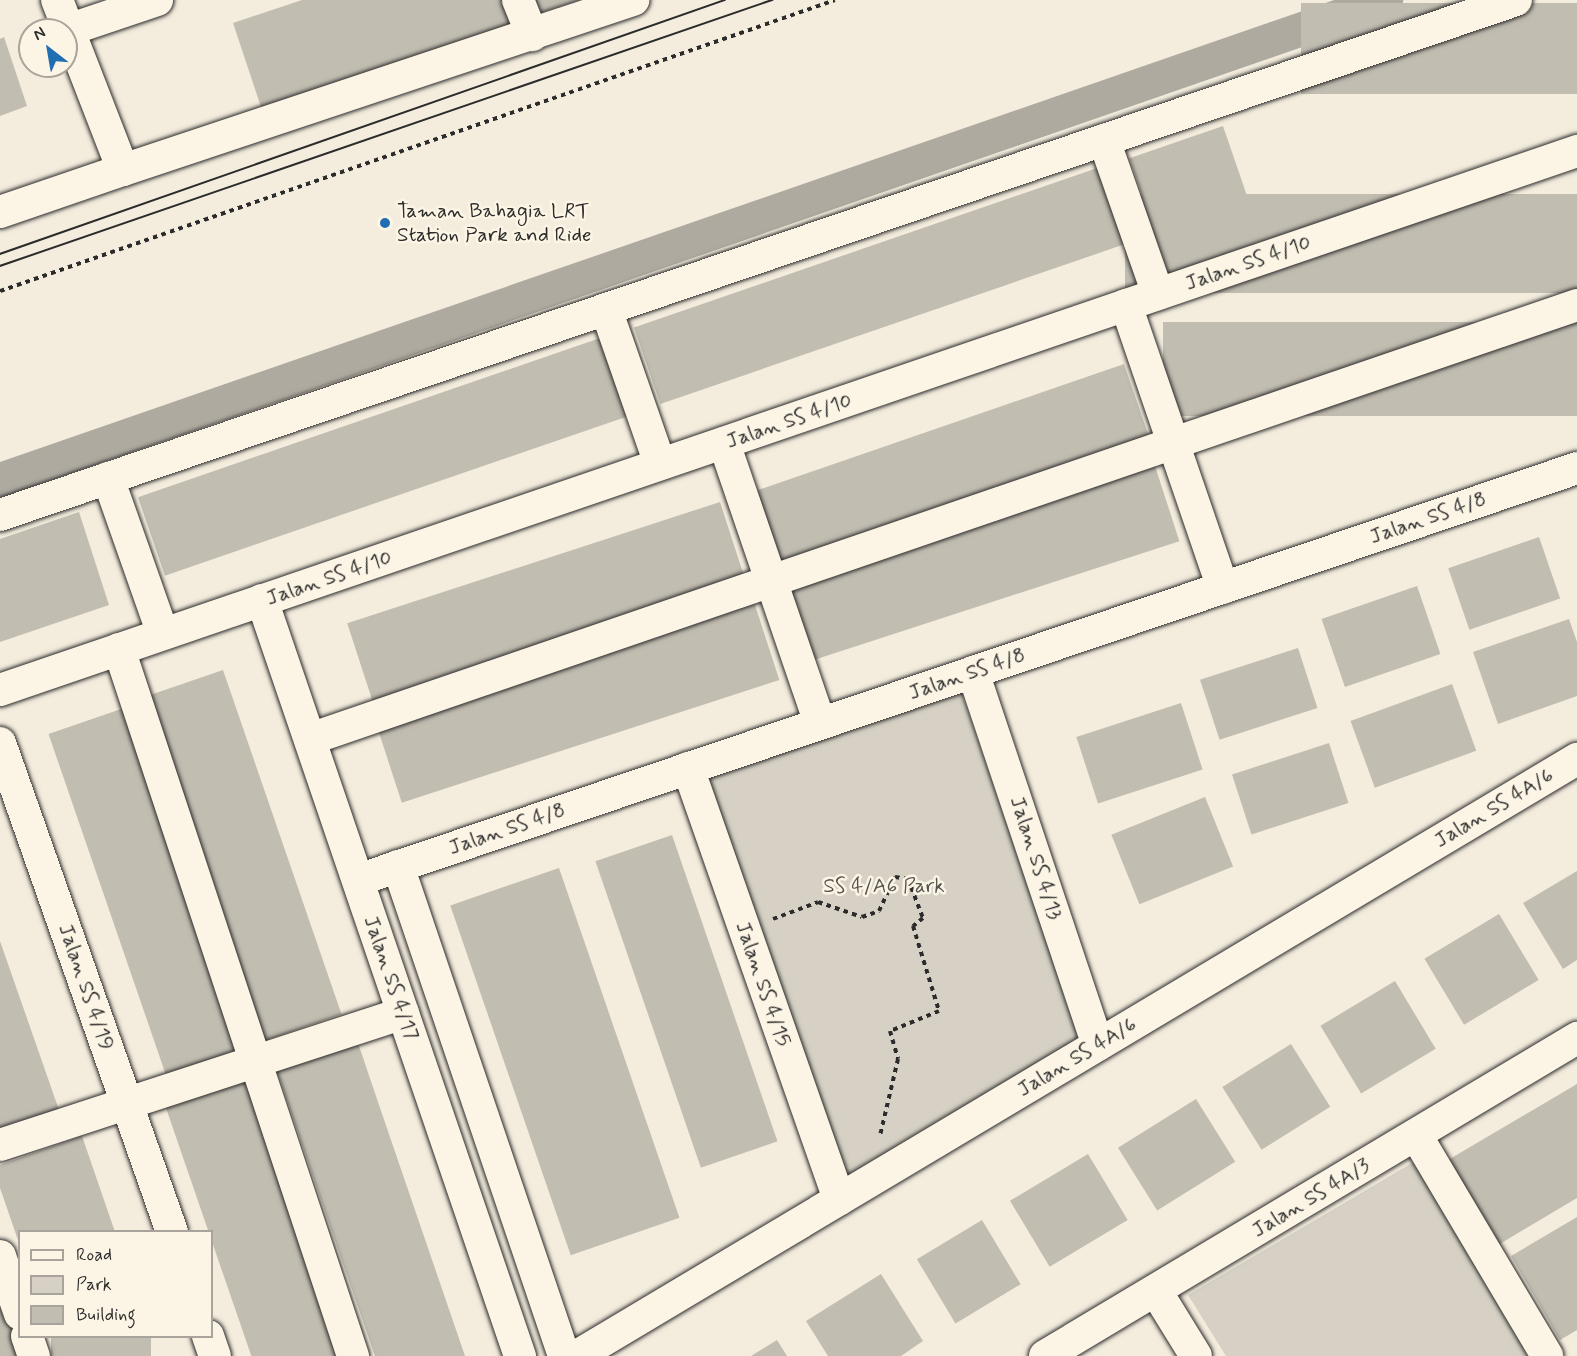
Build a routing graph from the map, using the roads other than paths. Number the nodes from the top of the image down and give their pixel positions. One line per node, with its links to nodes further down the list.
1 (57, 0): 6 (street)
2 (157, 0): 7 (street)
3 (518, 0): 8 (street)
4 (633, 0): 8 (street)
5 (1516, 0): 10 (street)
6 (64, 18)
7 (78, 27)
8 (532, 35): 12 (street)
9 (78, 55): 12 (street)
10 (1104, 140): 14 (street); 17 (street)
11 (1577, 151): 14 (street, Jalan SS 4/10)
12 (123, 170): 13 (street)
13 (0, 212)
14 (1158, 294): 15 (street, Jalan SS 4/10)
15 (1126, 305): 18 (street, Jalan SS 4/10); 19 (street)
16 (1577, 305): 19 (street)
17 (606, 309): 20 (street); 22 (street)
18 (724, 443): 20 (street, Jalan SS 4/10); 24 (street)
19 (1173, 443): 24 (street); 25 (street)
20 (660, 464): 26 (street, Jalan SS 4/10)
21 (1577, 468): 25 (street, Jalan SS 4/8)
22 (108, 478): 23 (street); 27 (street)
23 (0, 515)
24 (771, 580): 31 (street); 32 (street)
25 (1223, 588): 29 (street, Jalan SS 4/8)
26 (262, 600): 27 (street, Jalan SS 4/10); 32 (street, Jalan SS 4/17)
27 (163, 634): 28 (street, Jalan SS 4/10)
28 (119, 649): 30 (street, Jalan SS 4/10); 41 (street)
29 (973, 672): 31 (street, Jalan SS 4/8); 40 (street, Jalan SS 4/13)
30 (0, 690)
31 (820, 723): 35 (street, Jalan SS 4/8)
32 (310, 739): 37 (street, Jalan SS 4/17)
33 (0, 743): 42 (street, Jalan SS 4/19)
34 (1577, 759): 40 (street, Jalan SS 4A/6)
35 (688, 768): 36 (street, Jalan SS 4/8); 45 (street, Jalan SS 4/15)
36 (398, 866): 37 (street, Jalan SS 4/8); 56 (street, Jalan SS 4/17)
37 (358, 880): 38 (street, Jalan SS 4/17)
38 (403, 1013): 41 (street); 55 (street, Jalan SS 4/17)
39 (1577, 1038): 43 (street, Jalan SS 4A/3)
40 (1098, 1045): 45 (street, Jalan SS 4A/6)
41 (258, 1060): 42 (street); 54 (street)
42 (127, 1104): 44 (street); 46 (street, Jalan SS 4/19)
43 (1416, 1135): 48 (street, Jalan SS 4A/3); 60 (street)
44 (0, 1145)
45 (839, 1199): 57 (street, Jalan SS 4A/6)
46 (171, 1230)
47 (0, 1256): 49 (street)
48 (1156, 1291): 58 (street, Jalan SS 4A/3); 59 (street)
49 (18, 1308)
50 (28, 1338): 52 (street)
51 (209, 1338): 53 (street)
52 (34, 1356)
53 (215, 1356)
54 (353, 1356)
55 (520, 1356)
56 (564, 1356)
57 (577, 1356)
58 (1045, 1356)
59 (1196, 1356)
60 (1546, 1356)

